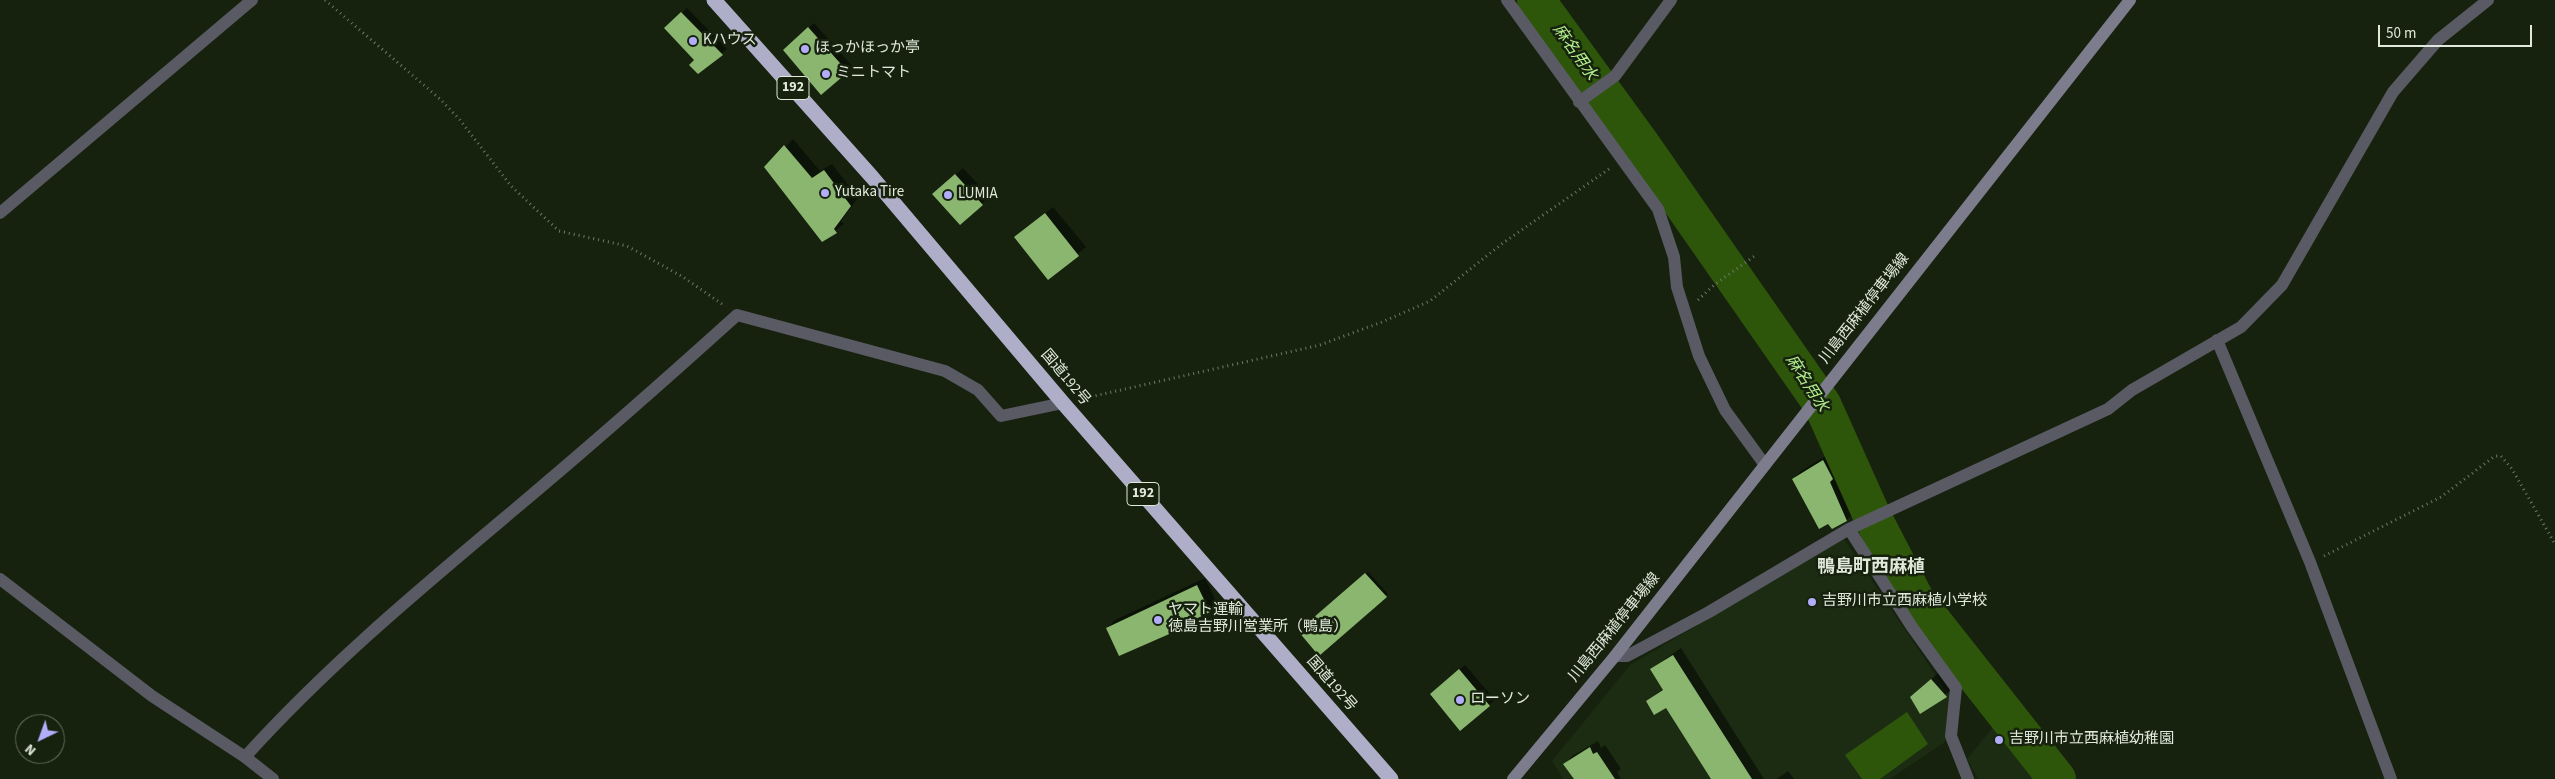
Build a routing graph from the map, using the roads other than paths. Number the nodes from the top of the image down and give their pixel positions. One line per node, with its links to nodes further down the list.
1 (252, 0): 8 (street)
2 (714, 0): 10 (highway, 国道192号 / 192)
3 (1507, 0): 7 (street)
4 (1671, 0): 7 (street)
5 (2130, 0): 11 (main road, 川島西麻植停車場線)
6 (2488, 0): 9 (street)
7 (1579, 102): 11 (street)
8 (0, 213)
9 (2217, 340): 12 (street); 20 (street)
10 (1063, 403): 15 (street); 17 (highway, 国道192号 / 192)
11 (1765, 465): 14 (main road, 川島西麻植停車場線)
12 (1852, 527): 14 (street); 19 (street)
13 (0, 579): 15 (street)
14 (1615, 656): 18 (main road, 川島西麻植停車場線)
15 (245, 757): 16 (street)
16 (273, 779)
17 (1391, 779)
18 (1513, 779)
19 (1968, 779)
20 (2391, 779)

